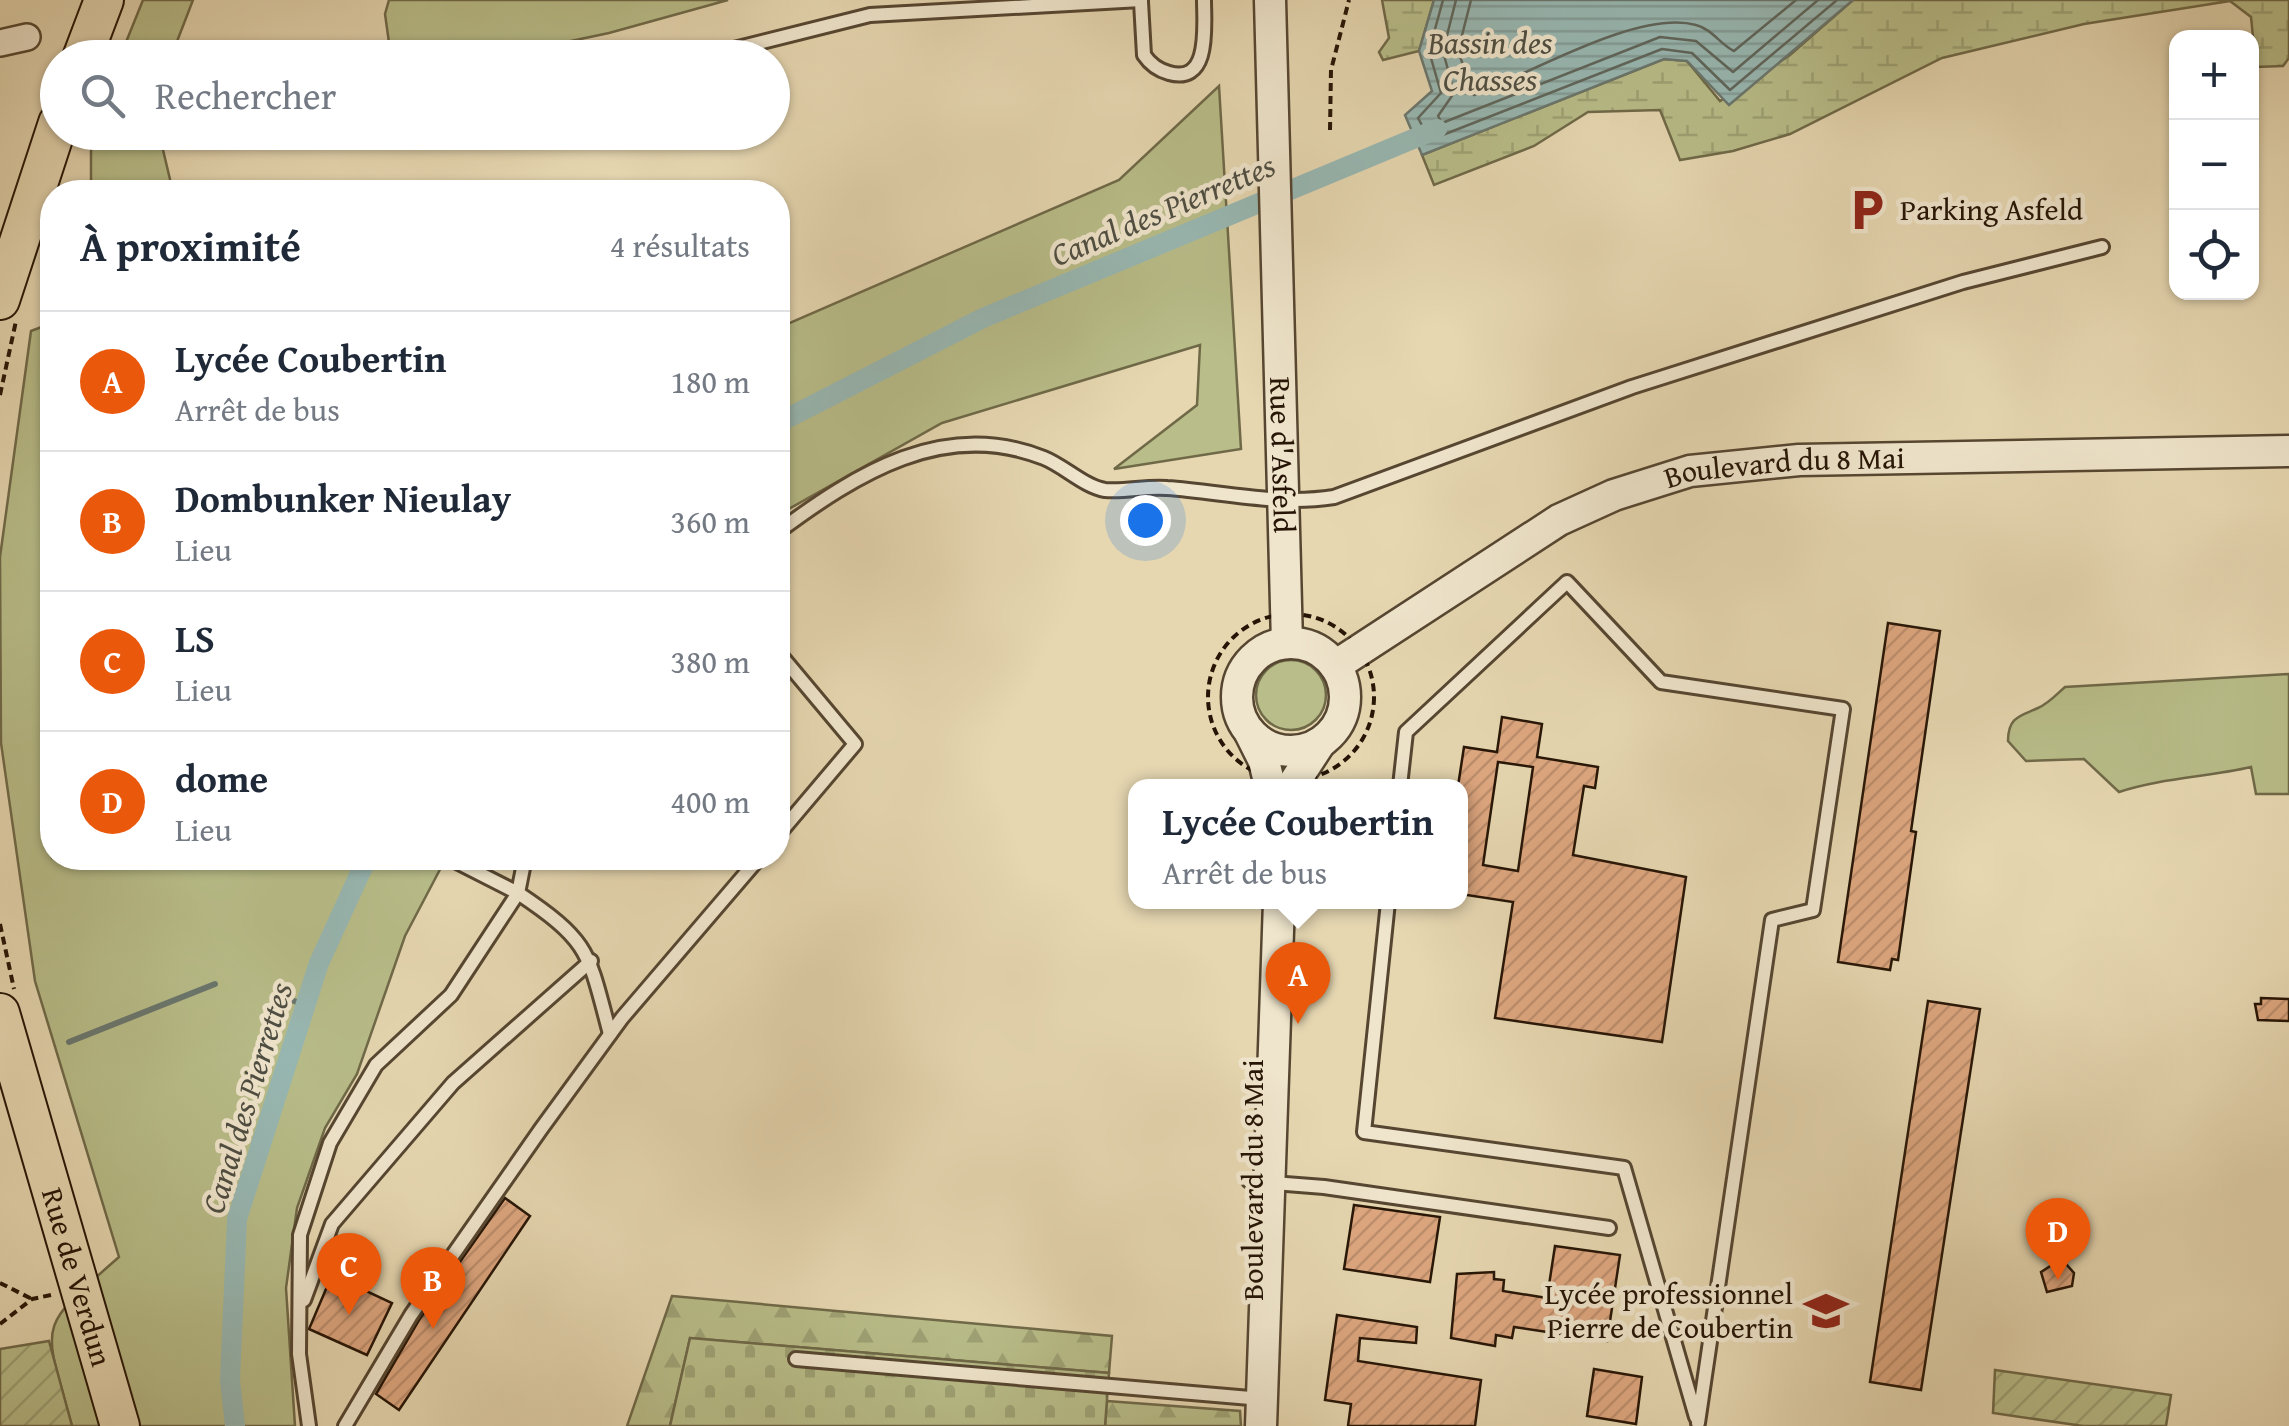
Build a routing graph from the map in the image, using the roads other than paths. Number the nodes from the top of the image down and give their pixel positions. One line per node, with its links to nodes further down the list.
1 (104, 0): 6 (main road)
2 (1204, 0): 4 (lane)
3 (1270, 0): 13 (street, Rue d'Asfeld)
4 (1142, 1): 7 (lane)
5 (27, 37): 8 (street)
6 (89, 40)
7 (772, 40)
8 (0, 43)
9 (49, 150): 11 (main road)
10 (2102, 247): 13 (lane)
11 (0, 300)
12 (2289, 451): 16 (street, Boulevard du 8 Mai)
13 (1284, 502): 14 (lane); 15 (street, Rue d'Asfeld)
14 (790, 523)
15 (1287, 629): 16 (street); 18 (street)
16 (1348, 658): 19 (street)
17 (790, 666): 23 (lane)
18 (1248, 730): 19 (street); 20 (street)
19 (1320, 743): 21 (street)
20 (1279, 779)
21 (1284, 779)
22 (1401, 779): 39 (lane)
23 (790, 821)
24 (471, 870): 27 (lane)
25 (526, 870): 27 (lane)
26 (749, 870): 33 (lane)
27 (518, 893): 31 (lane); 36 (lane)
28 (1260, 909): 34 (street, Boulevard du 8 Mai)
29 (1278, 909): 34 (street, Boulevard du 8 Mai)
30 (1387, 909): 39 (lane)
31 (591, 961): 33 (lane); 36 (lane)
32 (0, 1013): 40 (main road, Rue de Verdun)
33 (610, 1034): 42 (lane)
34 (1258, 1182): 35 (lane); 38 (street, Boulevard du 8 Mai)
35 (1609, 1228)
36 (300, 1311): 41 (lane)
37 (796, 1359): 38 (lane)
38 (1262, 1412)
39 (1698, 1425)
40 (120, 1426)
41 (309, 1426)
42 (346, 1426)

